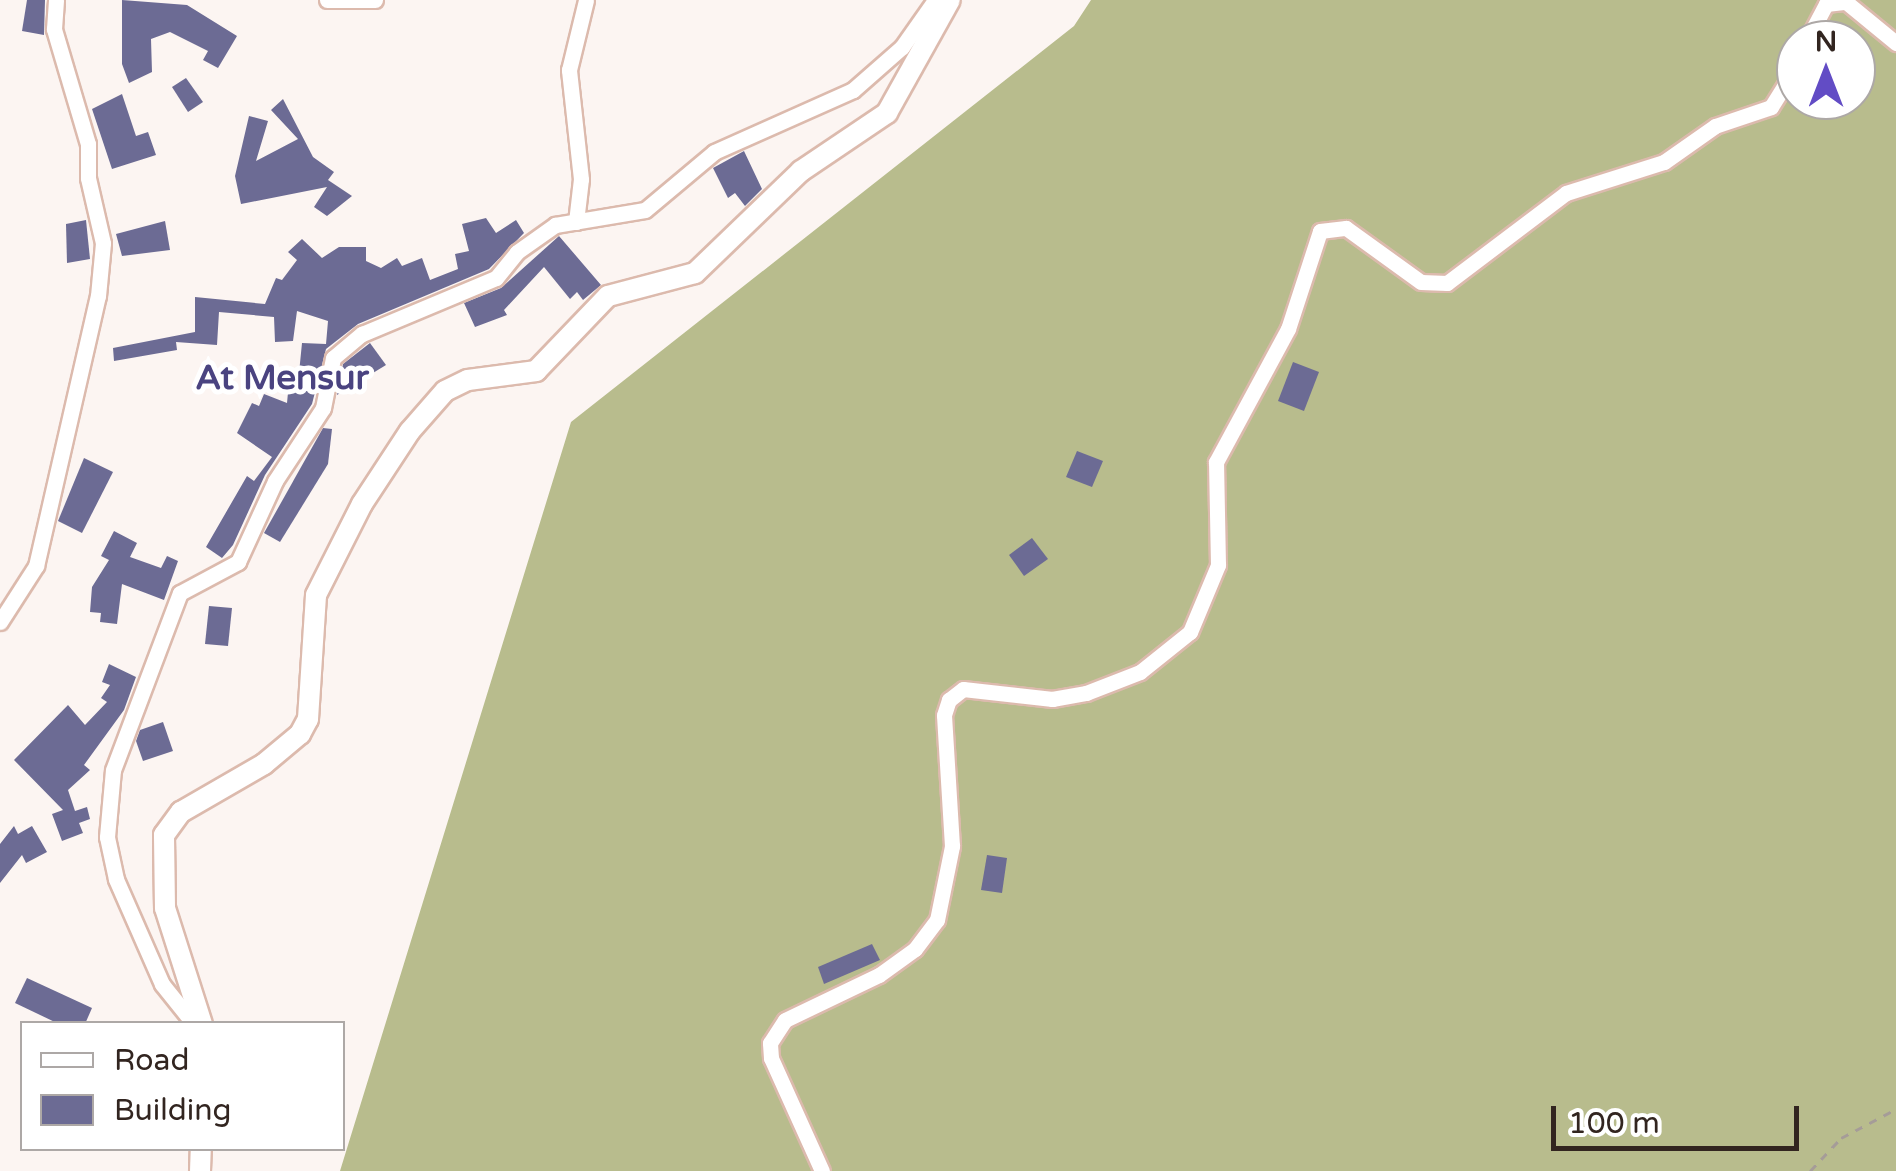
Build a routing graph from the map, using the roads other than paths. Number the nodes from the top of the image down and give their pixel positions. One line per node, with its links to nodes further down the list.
1 (56, 0): 13 (street)
2 (327, 0): 3 (street)
3 (375, 0)
4 (586, 0): 12 (street)
5 (936, 0): 12 (street)
6 (950, 0): 15 (street)
7 (1818, 20): 8 (street)
8 (1868, 20)
9 (1876, 27): 10 (street)
10 (1896, 43)
11 (1776, 98): 16 (street)
12 (576, 222): 14 (street)
13 (0, 622)
14 (195, 1021)
15 (197, 1021)
16 (822, 1171)

